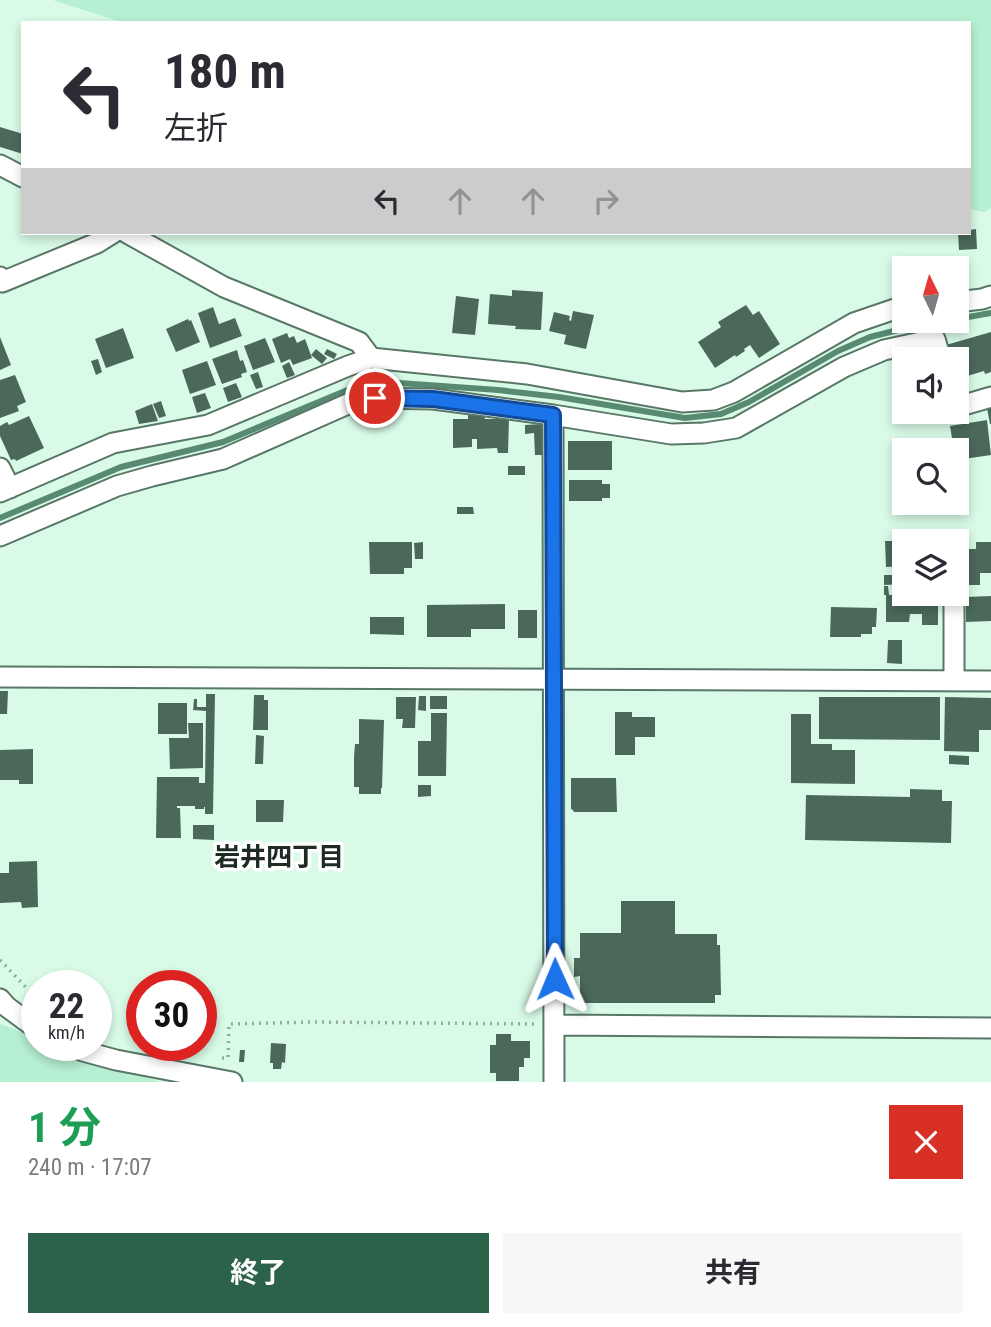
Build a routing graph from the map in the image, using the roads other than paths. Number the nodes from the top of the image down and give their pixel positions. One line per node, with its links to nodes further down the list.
1 (0, 165): 2 (street)
2 (21, 176)
3 (110, 235): 5 (street)
4 (131, 235): 12 (street)
5 (0, 278)
6 (991, 296): 7 (street)
7 (970, 300)
8 (892, 310): 12 (street)
9 (898, 347): 10 (street)
10 (937, 347)
11 (892, 348): 15 (street)
12 (371, 358): 17 (street)
13 (991, 397): 14 (street)
14 (969, 403)
15 (553, 415): 18 (street); 21 (street)
16 (0, 468): 17 (street)
17 (5, 490)
18 (0, 536)
19 (954, 606): 22 (street)
20 (0, 677): 21 (street)
21 (553, 679): 22 (street); 26 (street)
22 (954, 681): 23 (street)
23 (991, 681)
24 (0, 999): 25 (street)
25 (21, 1017)
26 (555, 1024): 27 (street); 30 (street)
27 (991, 1028)
28 (112, 1059): 29 (street)
29 (232, 1082)
30 (554, 1082)

